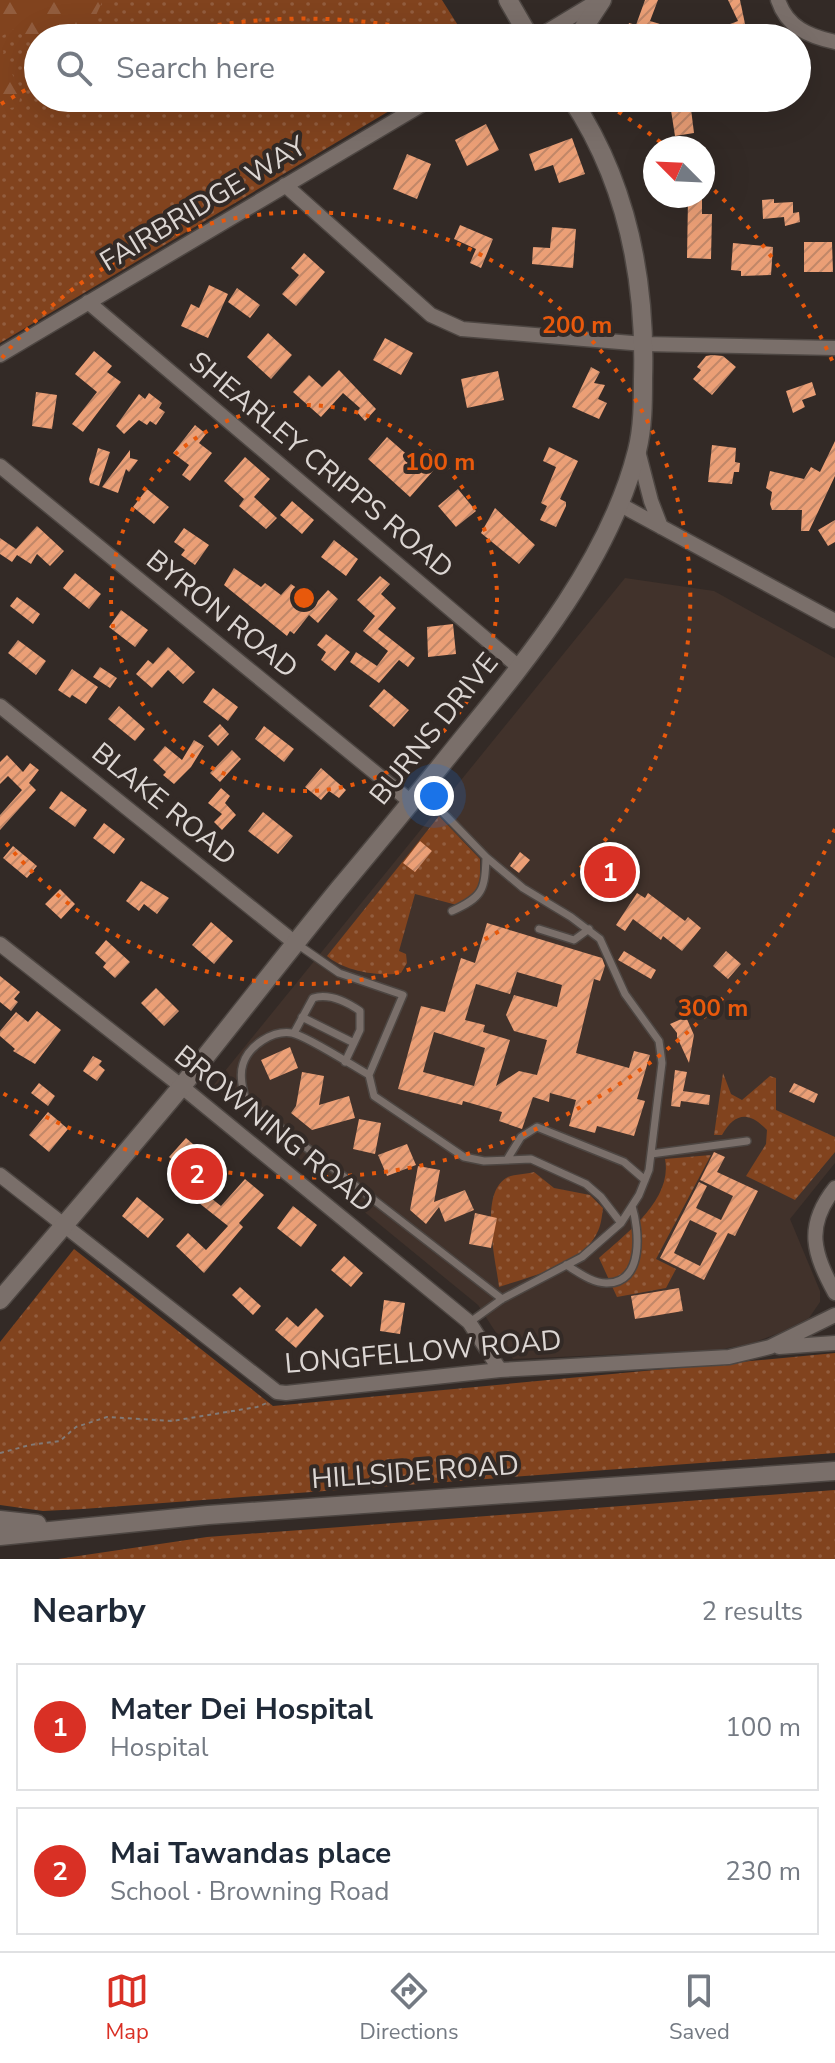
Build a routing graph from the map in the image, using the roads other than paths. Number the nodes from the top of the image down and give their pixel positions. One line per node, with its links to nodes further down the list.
1 (508, 0): 4 (main road)
2 (601, 0): 5 (street); 6 (main road)
3 (778, 0): 7 (street)
4 (524, 24)
5 (558, 24)
6 (586, 24)
7 (791, 24)
8 (811, 35): 9 (street)
9 (835, 42)
10 (409, 112): 12 (street, FAIRBRIDGE WAY)
11 (579, 112): 14 (main road, BURNS DRIVE)
12 (285, 185): 13 (street, FAIRBRIDGE WAY); 14 (street)
13 (88, 302): 16 (street, FAIRBRIDGE WAY); 22 (street, SHEARLEY CRIPPS ROAD)
14 (644, 344): 15 (street); 17 (main road, BURNS DRIVE)
15 (835, 348)
16 (0, 355)
17 (637, 451): 19 (main road, BURNS DRIVE); 20 (street)
18 (0, 466): 24 (street, BYRON ROAD)
19 (619, 504): 20 (street); 22 (main road, BURNS DRIVE)
20 (661, 527): 21 (street)
21 (835, 621)
22 (520, 668): 24 (main road, BURNS DRIVE)
23 (0, 706): 29 (street, BLAKE ROAD)
24 (416, 796): 25 (lane); 29 (main road, BURNS DRIVE)
25 (486, 857): 26 (lane); 28 (lane)
26 (452, 911)
27 (539, 929): 28 (lane)
28 (589, 929): 38 (lane)
29 (295, 943): 35 (lane); 36 (main road, BURNS DRIVE)
30 (0, 944): 36 (street, BROWNING ROAD)
31 (302, 1017): 32 (lane); 33 (lane); 33 (lane)
32 (294, 1033): 34 (lane); 48 (lane)
33 (354, 1043): 34 (lane)
34 (345, 1062): 35 (lane)
35 (369, 1075): 39 (lane)
36 (181, 1086): 45 (main road, BURNS DRIVE); 51 (street, BROWNING ROAD)
37 (747, 1141): 38 (lane)
38 (651, 1154): 41 (lane)
39 (508, 1158): 41 (lane); 44 (lane)
40 (0, 1175): 45 (street, LONGFELLOW ROAD)
41 (645, 1180): 43 (lane)
42 (835, 1188): 47 (street)
43 (632, 1206): 44 (lane); 46 (lane)
44 (621, 1223): 46 (lane)
45 (63, 1227): 49 (main road, BURNS DRIVE); 54 (street, LONGFELLOW ROAD)
46 (566, 1265): 48 (lane)
47 (835, 1293)
48 (502, 1299): 51 (lane)
49 (0, 1300)
50 (835, 1315): 53 (street, LONGFELLOW ROAD)
51 (469, 1322): 54 (street, BROWNING ROAD)
52 (835, 1343): 53 (street)
53 (770, 1347): 54 (street, LONGFELLOW ROAD)
54 (500, 1370)
55 (835, 1471): 57 (main road, HILLSIDE ROAD)
56 (0, 1520): 57 (main road)
57 (71, 1528): 58 (main road, HILLSIDE ROAD)
58 (0, 1536)

